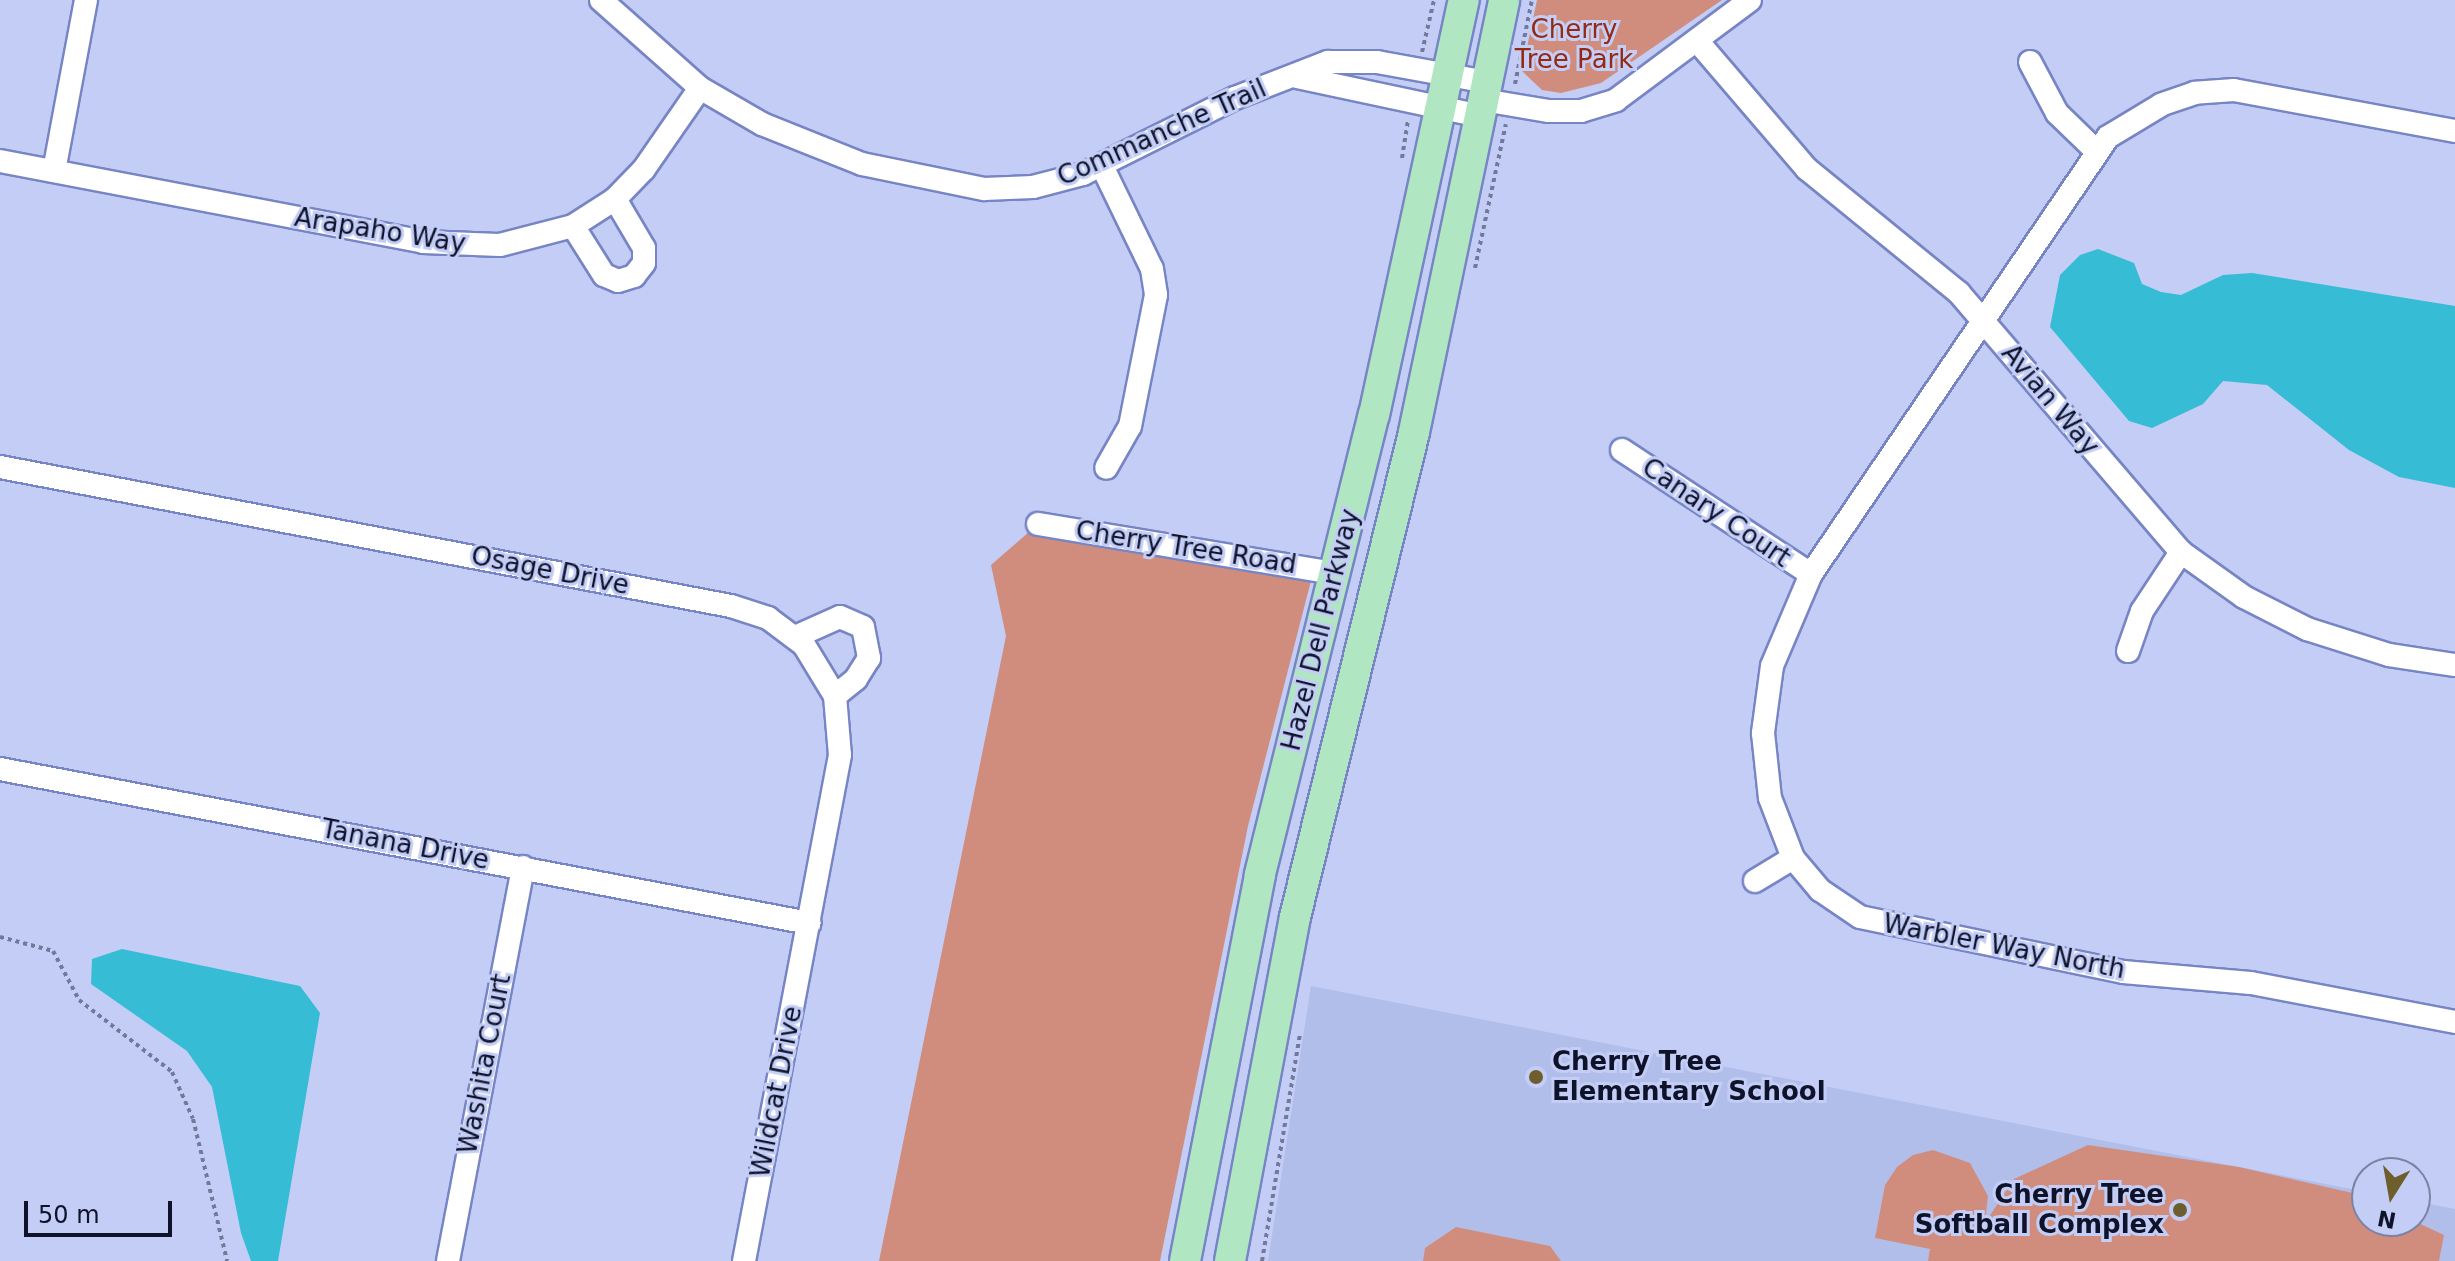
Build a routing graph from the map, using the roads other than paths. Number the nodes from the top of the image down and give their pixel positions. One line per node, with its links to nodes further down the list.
1 (86, 0): 17 (street)
2 (601, 0): 10 (street, Commanche Trail)
3 (1464, 0): 8 (main road, Hazel Dell Parkway)
4 (1504, 0): 11 (main road, Hazel Dell Parkway)
5 (1750, 0): 6 (street)
6 (1699, 43): 11 (street); 20 (street, Avian Way)
7 (2030, 62): 14 (street)
8 (1450, 75): 9 (street, Commanche Trail); 11 (street, Commanche Trail); 12 (main road, Hazel Dell Parkway)
9 (1297, 77): 12 (street, Commanche Trail); 16 (street, Commanche Trail)
10 (700, 88): 16 (street, Commanche Trail); 18 (street, Arapaho Way)
11 (1483, 99): 12 (street, Commanche Trail); 41 (main road, Hazel Dell Parkway)
12 (1440, 109): 26 (main road, Hazel Dell Parkway)
13 (2455, 131): 14 (street, Warbler Way North)
14 (2095, 150): 20 (street, Warbler Way North)
15 (0, 161): 17 (street, Arapaho Way)
16 (1102, 166): 23 (street)
17 (54, 171): 19 (street, Arapaho Way)
18 (615, 199): 19 (street, Arapaho Way); 19 (street)
19 (573, 226)
20 (1983, 320): 25 (street, Avian Way); 27 (street, Warbler Way North)
21 (1622, 450): 27 (street, Canary Court)
22 (0, 467): 28 (street, Osage Drive)
23 (1106, 468)
24 (1038, 524): 26 (street, Cherry Tree Road)
25 (2181, 552): 29 (street); 30 (street, Avian Way)
26 (1334, 573): 40 (main road, Hazel Dell Parkway)
27 (1811, 574): 33 (street, Warbler Way North)
28 (795, 637): 31 (street, Osage Drive); 31 (street)
29 (2128, 651)
30 (2455, 665)
31 (835, 696): 36 (street, Osage Drive)
32 (0, 769): 34 (street, Tanana Drive)
33 (1793, 858): 35 (street); 37 (street, Warbler Way North)
34 (523, 867): 36 (street, Tanana Drive); 38 (street, Washita Court)
35 (1755, 881)
36 (809, 923): 39 (street, Wildcat Drive)
37 (2455, 1022)
38 (448, 1261)
39 (744, 1261)
40 (1185, 1261)
41 (1230, 1261)

